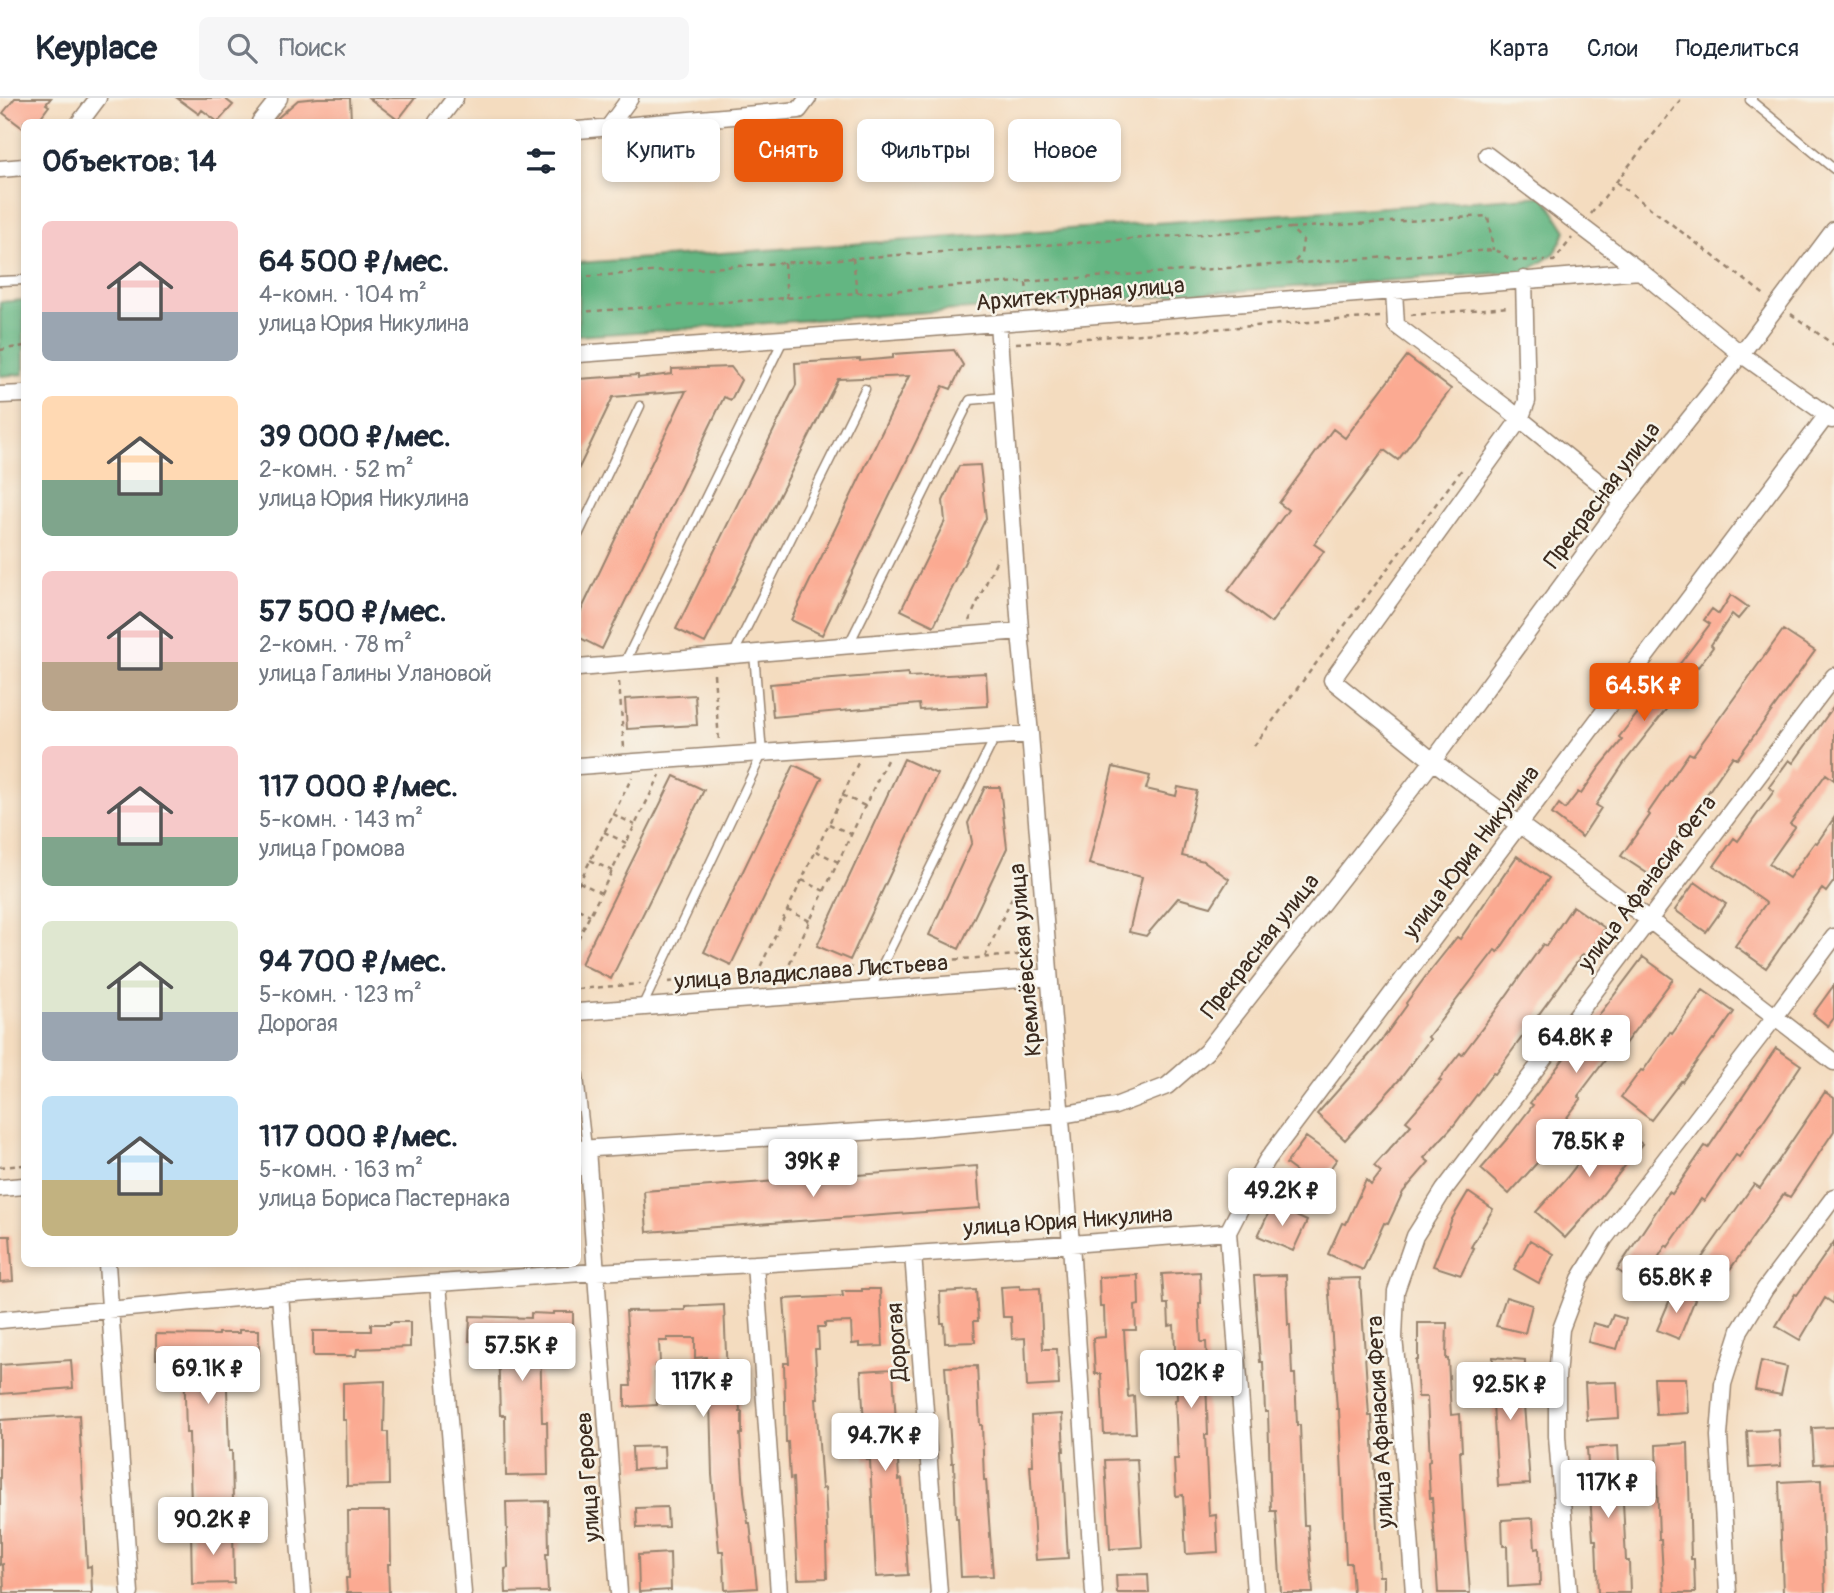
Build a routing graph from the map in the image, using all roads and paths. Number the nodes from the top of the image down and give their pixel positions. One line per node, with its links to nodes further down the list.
1 (99, 98): 8 (street)
2 (279, 98): 9 (street)
3 (455, 98): 10 (street)
4 (630, 98): 11 (street)
5 (808, 98): 12 (street)
6 (1682, 98): 19 (path)
7 (1751, 99): 18 (lane)
8 (82, 119)
9 (262, 119)
10 (439, 119)
11 (615, 119)
12 (704, 119)
13 (602, 128): 14 (street)
14 (581, 130)
15 (1487, 155): 20 (street)
16 (21, 167): 17 (street)
17 (0, 169)
18 (1834, 169)
19 (1616, 182): 20 (path); 35 (path)
20 (1582, 226): 23 (path); 27 (street)
21 (1290, 228): 23 (path); 24 (path); 26 (path)
22 (1834, 230): 35 (street, Прекрасная улица)
23 (1493, 250): 26 (path)
24 (853, 258): 25 (path); 33 (path)
25 (783, 263): 28 (path); 34 (path)
26 (1293, 264): 33 (path)
27 (1640, 271): 29 (street, Архитектурная улица); 46 (street)
28 (581, 277)
29 (1524, 279): 32 (street, Архитектурная улица); 53 (street)
30 (21, 280): 31 (lane)
31 (0, 281)
32 (1394, 292): 38 (street); 39 (street, Архитектурная улица)
33 (857, 293): 34 (path)
34 (787, 298): 37 (path)
35 (1777, 304): 42 (path); 46 (street, Прекрасная улица)
36 (1512, 307): 38 (path)
37 (581, 312)
38 (1395, 316): 41 (path); 53 (street)
39 (998, 323): 40 (street, Архитектурная улица); 41 (street, Кремлёвская улица)
40 (784, 339): 45 (street, Архитектурная улица); 64 (lane)
41 (999, 345): 50 (street, Кремлёвская улица)
42 (1834, 345)
43 (21, 346): 44 (path)
44 (0, 350)
45 (581, 354)
46 (1741, 354): 52 (street); 55 (street, Прекрасная улица)
47 (865, 389): 62 (lane)
48 (21, 394): 49 (street)
49 (0, 395)
50 (1003, 397): 58 (street, Кремлёвская улица); 60 (lane)
51 (640, 406): 56 (lane)
52 (1831, 418): 83 (street, улица Юрия Никулина)
53 (1520, 419): 55 (street); 75 (street)
54 (1467, 463): 71 (path)
55 (1623, 502): 75 (street, Прекрасная улица)
56 (581, 530)
57 (1000, 551): 59 (path)
58 (1020, 632): 59 (street); 67 (street, Кремлёвская улица)
59 (962, 636): 60 (street)
60 (848, 646): 61 (street)
61 (754, 653): 62 (street); 72 (lane)
62 (733, 655): 63 (street)
63 (712, 657): 64 (street); 73 (path)
64 (621, 664): 65 (street); 76 (path)
65 (581, 668)
66 (1834, 676): 100 (street, улица Афанасия Фета)
67 (1030, 734): 68 (street); 86 (street, Кремлёвская улица)
68 (995, 737): 69 (street); 106 (lane)
69 (894, 744): 70 (street); 79 (path)
70 (866, 746): 72 (street); 78 (path)
71 (1255, 746)
72 (762, 754): 73 (street); 110 (lane)
73 (721, 756): 74 (street)
74 (668, 760): 76 (street); 82 (path)
75 (1433, 761): 83 (street); 119 (street, Прекрасная улица)
76 (632, 762): 77 (street); 80 (path)
77 (581, 766)
78 (842, 795): 79 (path); 81 (path)
79 (865, 806): 85 (path)
80 (613, 814): 82 (path); 84 (path)
81 (829, 824): 85 (path); 88 (path)
82 (635, 825): 87 (path)
83 (1520, 825): 100 (street); 127 (street, улица Юрия Никулина)
84 (604, 832): 87 (path); 89 (path)
85 (851, 834): 90 (path)
86 (1038, 841): 104 (street, Кремлёвская улица); 105 (path)
87 (626, 843): 91 (path)
88 (816, 851): 90 (path); 93 (path)
89 (590, 860): 91 (path); 92 (path)
90 (838, 862): 95 (path)
91 (612, 871): 96 (path)
92 (581, 877)
93 (802, 880): 95 (path); 98 (path)
94 (581, 884): 96 (path)
95 (824, 891): 101 (path)
96 (601, 893): 99 (path)
97 (581, 910): 99 (path)
98 (788, 910): 101 (path); 108 (path)
99 (590, 915): 102 (path)
100 (1648, 919): 117 (street); 145 (street, улица Афанасия Фета)
101 (810, 920): 107 (path)
102 (581, 933)
103 (1834, 937): 117 (street)
104 (1047, 952): 105 (path); 109 (street, Кремлёвская улица)
105 (985, 957): 106 (path)
106 (882, 965): 107 (path); 112 (lane)
107 (785, 973): 108 (path); 113 (path)
108 (756, 975): 110 (path); 114 (path)
109 (1049, 977): 112 (street, улица Владислава Листьева); 119 (street, Кремлёвская улица)
110 (653, 983): 111 (path); 115 (lane)
111 (581, 989)
112 (870, 990): 113 (street, улица Владислава Листьева)
113 (773, 998): 114 (street, улица Владислава Листьева)
114 (745, 1000): 115 (street, улица Владислава Листьева)
115 (642, 1007): 116 (street, улица Владислава Листьева)
116 (581, 1012)
117 (1774, 1018): 118 (street); 146 (street)
118 (1834, 1062)
119 (1060, 1115): 121 (street, Прекрасная улица); 128 (street, Кремлёвская улица)
120 (581, 1129): 121 (lane)
121 (582, 1149): 132 (street, улица Героев)
122 (21, 1165): 123 (path)
123 (0, 1167)
124 (21, 1186): 125 (street)
125 (0, 1188)
126 (1834, 1197): 147 (street)
127 (1228, 1231): 128 (street, улица Юрия Никулина); 144 (street)
128 (1071, 1244): 129 (street, улица Юрия Никулина); 143 (street, Кремлёвская улица)
129 (913, 1254): 130 (street, улица Юрия Никулина); 142 (street, Дорогая)
130 (755, 1264): 132 (street, улица Юрия Никулина); 141 (street)
131 (107, 1267): 135 (street)
132 (596, 1272): 133 (street, улица Юрия Никулина); 140 (street, улица Героев)
133 (438, 1283): 134 (street, улица Юрия Никулина); 139 (street)
134 (280, 1294): 135 (street, улица Юрия Никулина); 138 (street)
135 (110, 1309): 136 (street, улица Юрия Никулина); 137 (street)
136 (0, 1320)
137 (130, 1593)
138 (303, 1593)
139 (463, 1593)
140 (619, 1593)
141 (779, 1593)
142 (939, 1593)
143 (1094, 1593)
144 (1255, 1593)
145 (1414, 1593)
146 (1569, 1593)
147 (1728, 1593)

